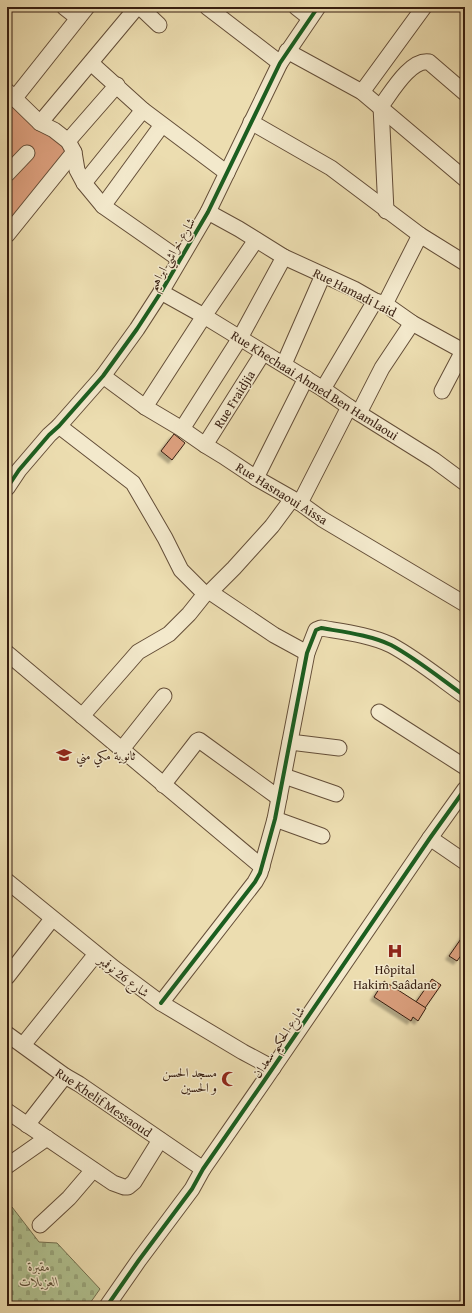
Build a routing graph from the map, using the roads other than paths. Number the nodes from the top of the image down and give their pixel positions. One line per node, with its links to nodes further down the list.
1 (64, 7): 6 (street)
2 (139, 7): 8 (street); 10 (street)
3 (207, 7): 9 (street)
4 (296, 7): 7 (street)
5 (424, 7): 12 (street)
6 (83, 13): 14 (street)
7 (314, 13): 9 (street, شارع خراشي ابراهيم)
8 (159, 26)
9 (283, 57): 12 (street); 17 (street, شارع خراشي ابراهيم)
10 (91, 63): 11 (street); 18 (street)
11 (117, 86): 16 (street); 20 (street)
12 (362, 92): 15 (street)
13 (465, 93): 15 (street)
14 (11, 95): 18 (street)
15 (381, 106): 24 (street); 27 (street)
16 (143, 110): 19 (street); 25 (street)
17 (251, 122): 22 (street, شارع خراشي ابراهيم); 27 (street)
18 (40, 123): 20 (street)
19 (162, 125): 22 (street); 26 (street)
20 (71, 147): 25 (street); 29 (street)
21 (27, 153): 23 (street)
22 (227, 173): 28 (street, شارع خراشي ابراهيم)
23 (7, 174)
24 (465, 179)
25 (84, 183): 26 (street)
26 (103, 206): 33 (street)
27 (386, 211): 30 (street)
28 (208, 212): 31 (street, Rue Hamadi Laid); 33 (street, شارع خراشي ابراهيم)
29 (8, 232)
30 (420, 236): 34 (street); 37 (street)
31 (256, 240): 32 (street, Rue Hamadi Laid); 38 (street)
32 (284, 257): 35 (street, Rue Hamadi Laid); 40 (street)
33 (179, 259): 36 (street, شارع خراشي ابراهيم)
34 (465, 263)
35 (323, 275): 37 (street, Rue Hamadi Laid); 43 (street)
36 (161, 292): 38 (street, Rue Khechaai Ahmed Ben Hamlaoui); 44 (street, شارع خراشي ابراهيم)
37 (380, 303): 39 (street, Rue Hamadi Laid); 46 (street)
38 (204, 316): 40 (street, Rue Khechaai Ahmed Ben Hamlaoui); 48 (street)
39 (412, 323): 41 (street, Rue Hamadi Laid); 49 (street)
40 (240, 338): 42 (street, Rue Khechaai Ahmed Ben Hamlaoui); 51 (street)
41 (464, 352): 47 (street, Rue Hamadi Laid)
42 (263, 353): 43 (street, Rue Khechaai Ahmed Ben Hamlaoui); 52 (street, Rue Fraidjia)
43 (284, 364): 45 (street, Rue Khechaai Ahmed Ben Hamlaoui)
44 (103, 376): 48 (street, Rue Hasnaoui Aissa); 50 (street, شارع خراشي ابراهيم)
45 (306, 378): 46 (street, Rue Khechaai Ahmed Ben Hamlaoui); 53 (street)
46 (323, 389): 49 (street, Rue Khechaai Ahmed Ben Hamlaoui)
47 (442, 391)
48 (145, 407): 51 (street, Rue Hasnaoui Aissa)
49 (354, 410): 54 (street, Rue Khechaai Ahmed Ben Hamlaoui); 56 (street)
50 (59, 426): 55 (street, شارع خراشي ابراهيم); 57 (street)
51 (182, 429): 52 (street, Rue Hasnaoui Aissa)
52 (205, 445): 53 (street, Rue Hasnaoui Aissa)
53 (256, 478): 56 (street, Rue Hasnaoui Aissa)
54 (465, 483)
55 (7, 488)
56 (296, 501): 57 (street); 58 (street, Rue Hasnaoui Aissa)
57 (208, 593): 60 (street); 64 (street)
58 (465, 604)
59 (7, 653): 64 (street)
60 (307, 654): 62 (street); 65 (street)
61 (164, 696): 67 (street)
62 (465, 696)
63 (379, 712): 68 (street)
64 (82, 716): 67 (street)
65 (290, 742): 66 (street); 69 (street)
66 (339, 748)
67 (122, 749): 70 (street)
68 (465, 767)
69 (284, 776): 72 (street); 73 (street)
70 (163, 785): 73 (street); 78 (street)
71 (465, 789): 76 (street, شارع الحكيم سعدان)
72 (336, 794)
73 (279, 798): 74 (street)
74 (276, 819): 75 (street); 78 (street)
75 (322, 836)
76 (430, 838): 77 (street); 86 (street, شارع الحكيم سعدان)
77 (465, 862)
78 (262, 867): 83 (street)
79 (7, 881): 80 (street, شارع 26 نوفمبر)
80 (52, 919): 81 (street, شارع 26 نوفمبر); 82 (street)
81 (96, 954): 83 (street, شارع 26 نوفمبر); 85 (street)
82 (7, 977)
83 (161, 1003): 86 (street, شارع 26 نوفمبر)
84 (7, 1034): 85 (street, Rue Khelif Messaoud)
85 (23, 1045): 87 (street, Rue Khelif Messaoud)
86 (273, 1068): 93 (street, شارع الحكيم سعدان)
87 (65, 1076): 89 (street); 91 (street, Rue Khelif Messaoud)
88 (8, 1113): 89 (street)
89 (27, 1125): 90 (street)
90 (47, 1138): 92 (street); 94 (street)
91 (160, 1140): 93 (street, Rue Khelif Messaoud); 94 (street)
92 (7, 1166)
93 (203, 1169): 96 (street, شارع الحكيم سعدان)
94 (93, 1170): 95 (street)
95 (40, 1225)
96 (107, 1306)

